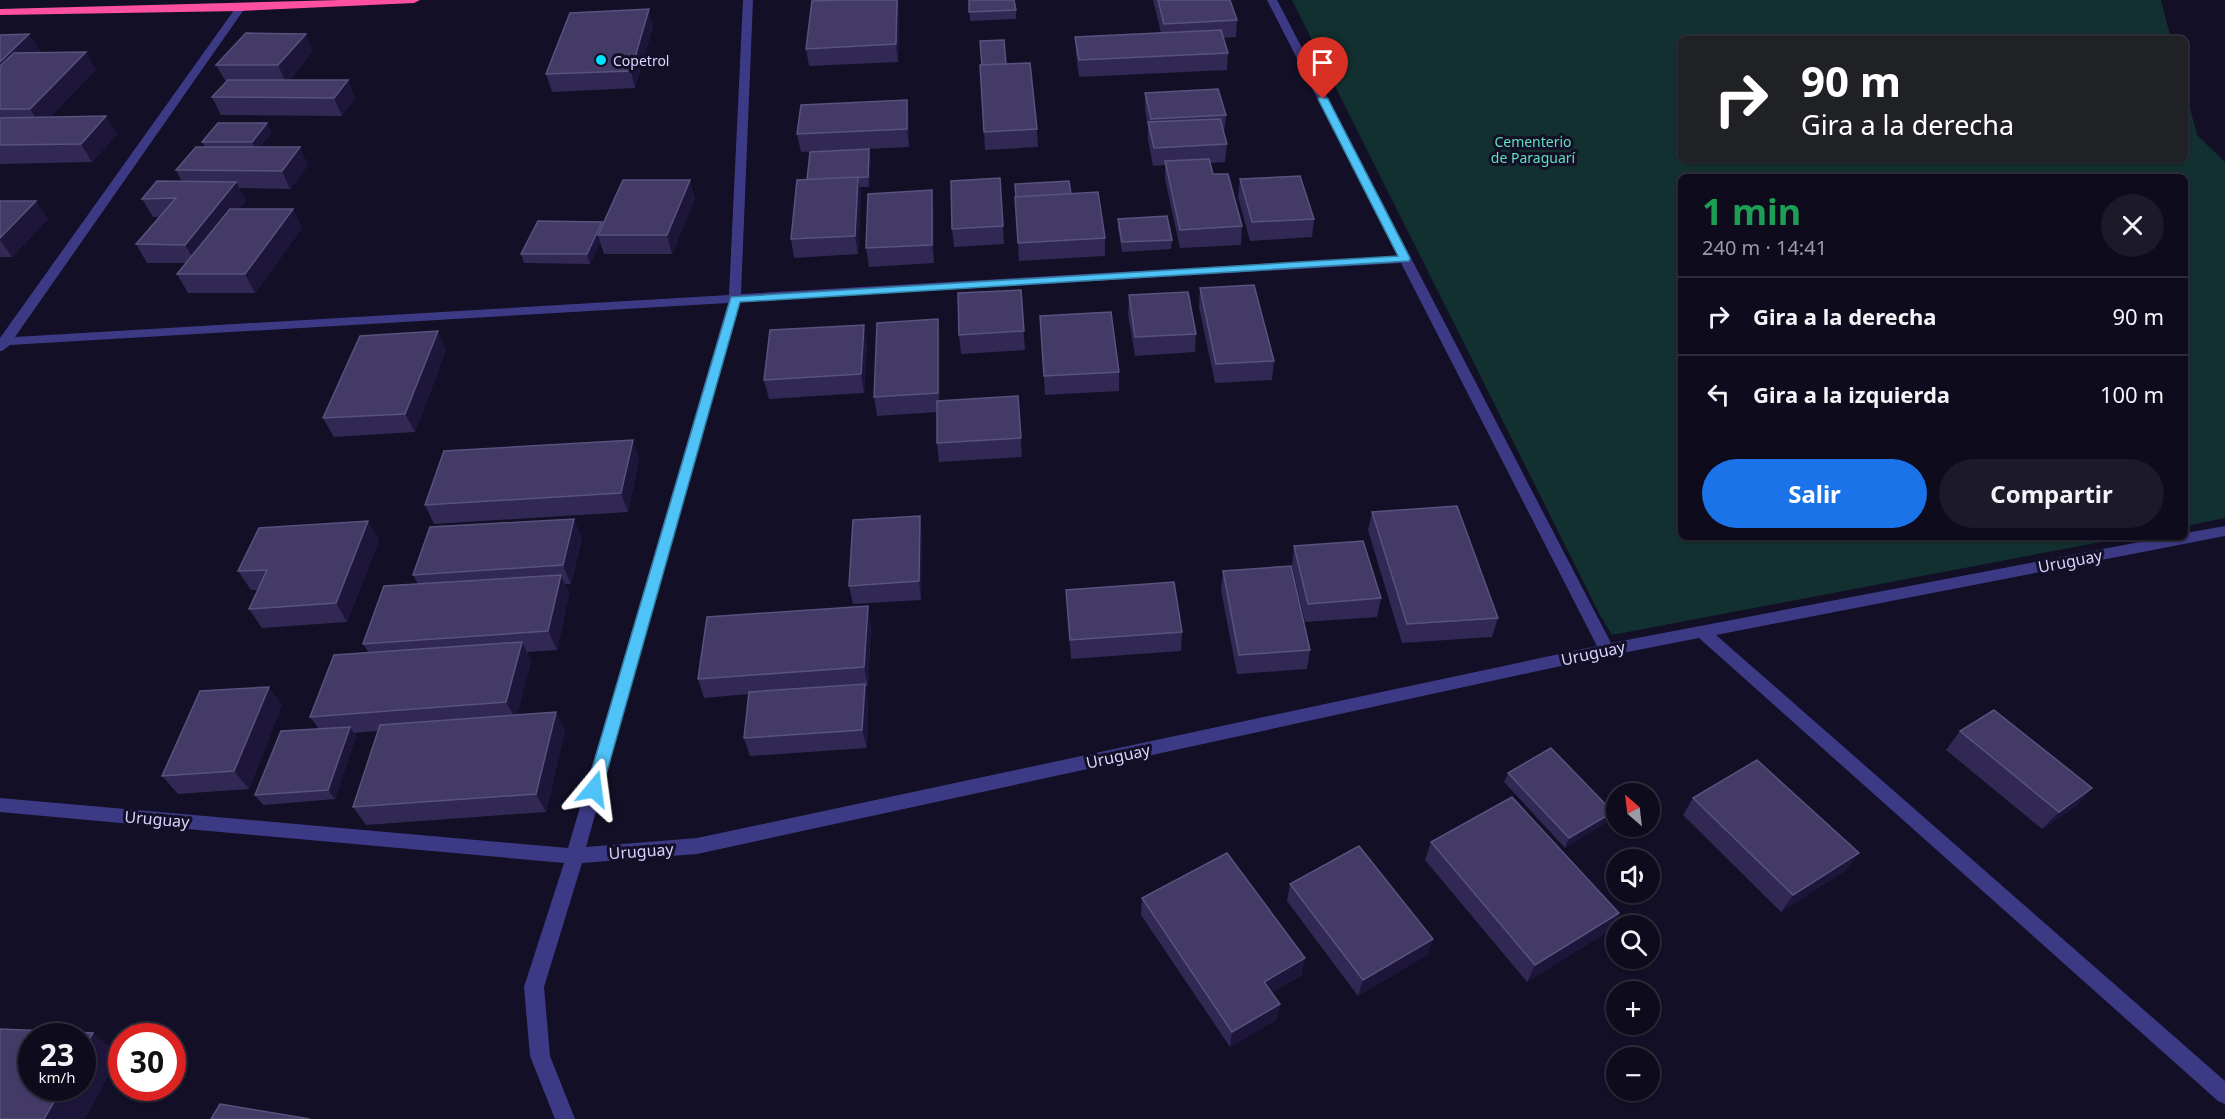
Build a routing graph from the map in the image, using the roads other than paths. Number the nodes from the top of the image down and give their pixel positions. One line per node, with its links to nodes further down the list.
1 (414, 0): 4 (highway)
2 (748, 0): 7 (street)
3 (1272, 0): 6 (street)
4 (240, 8): 5 (highway); 8 (street)
5 (0, 12)
6 (1405, 258): 7 (street); 13 (street)
7 (735, 299): 8 (street); 15 (street)
8 (2, 345)
9 (2225, 531): 10 (street, Uruguay)
10 (2188, 538)
11 (2178, 540): 12 (street, Uruguay)
12 (1702, 632): 13 (street, Uruguay); 16 (street)
13 (1607, 650): 15 (street, Uruguay)
14 (0, 805): 15 (street, Uruguay)
15 (575, 856): 17 (street)
16 (2225, 1094)
17 (565, 1119)

